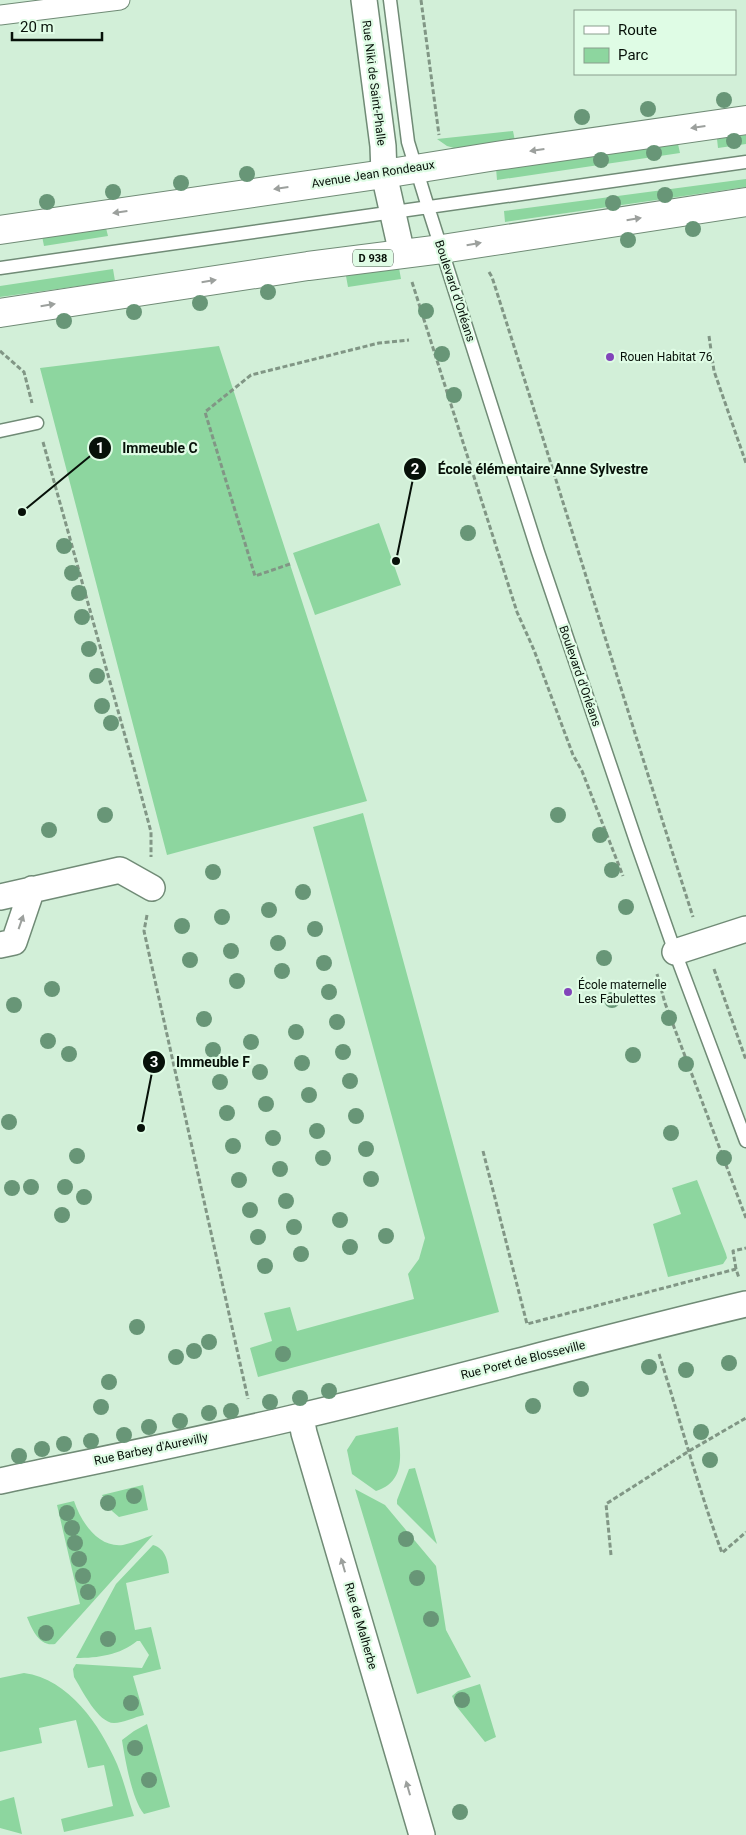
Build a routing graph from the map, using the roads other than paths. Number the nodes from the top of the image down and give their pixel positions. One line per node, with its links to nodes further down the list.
1 (120, 0): 4 (street)
2 (364, 0): 8 (street, Rue Niki de Saint-Phalle)
3 (390, 0): 7 (lane)
4 (0, 15)
5 (746, 120): 7 (main road, Avenue Jean Rondeaux, one-way to 7)
6 (746, 162): 10 (lane)
7 (416, 169): 8 (main road, Avenue Jean Rondeaux); 10 (lane)
8 (384, 174): 11 (street, Rue Niki de Saint-Phalle); 12 (main road, Avenue Jean Rondeaux, one-way to 12)
9 (746, 202): 13 (main road, D 938, one-way to 9)
10 (428, 207): 11 (lane); 13 (lane, Boulevard d'Orléans)
11 (393, 212): 14 (street, Rue Niki de Saint-Phalle); 15 (lane)
12 (0, 230)
13 (442, 249): 14 (main road, D 938); 24 (lane, Boulevard d'Orléans)
14 (402, 254): 16 (main road, D 938, one-way to 14)
15 (0, 268)
16 (0, 312)
17 (37, 423): 18 (lane)
18 (0, 431)
19 (152, 888): 20 (street)
20 (32, 889): 21 (street); 23 (street, one-way to 20)
21 (0, 896)
22 (746, 929): 24 (street)
23 (0, 945)
24 (674, 952): 25 (lane, Boulevard d'Orléans)
25 (746, 1142)
26 (744, 1295): 27 (street, Rue Poret de Blosseville)
27 (301, 1417): 28 (street, Rue Barbey d'Aurevilly); 29 (street, Rue de Malherbe, one-way to 27)
28 (0, 1481)
29 (422, 1835)

